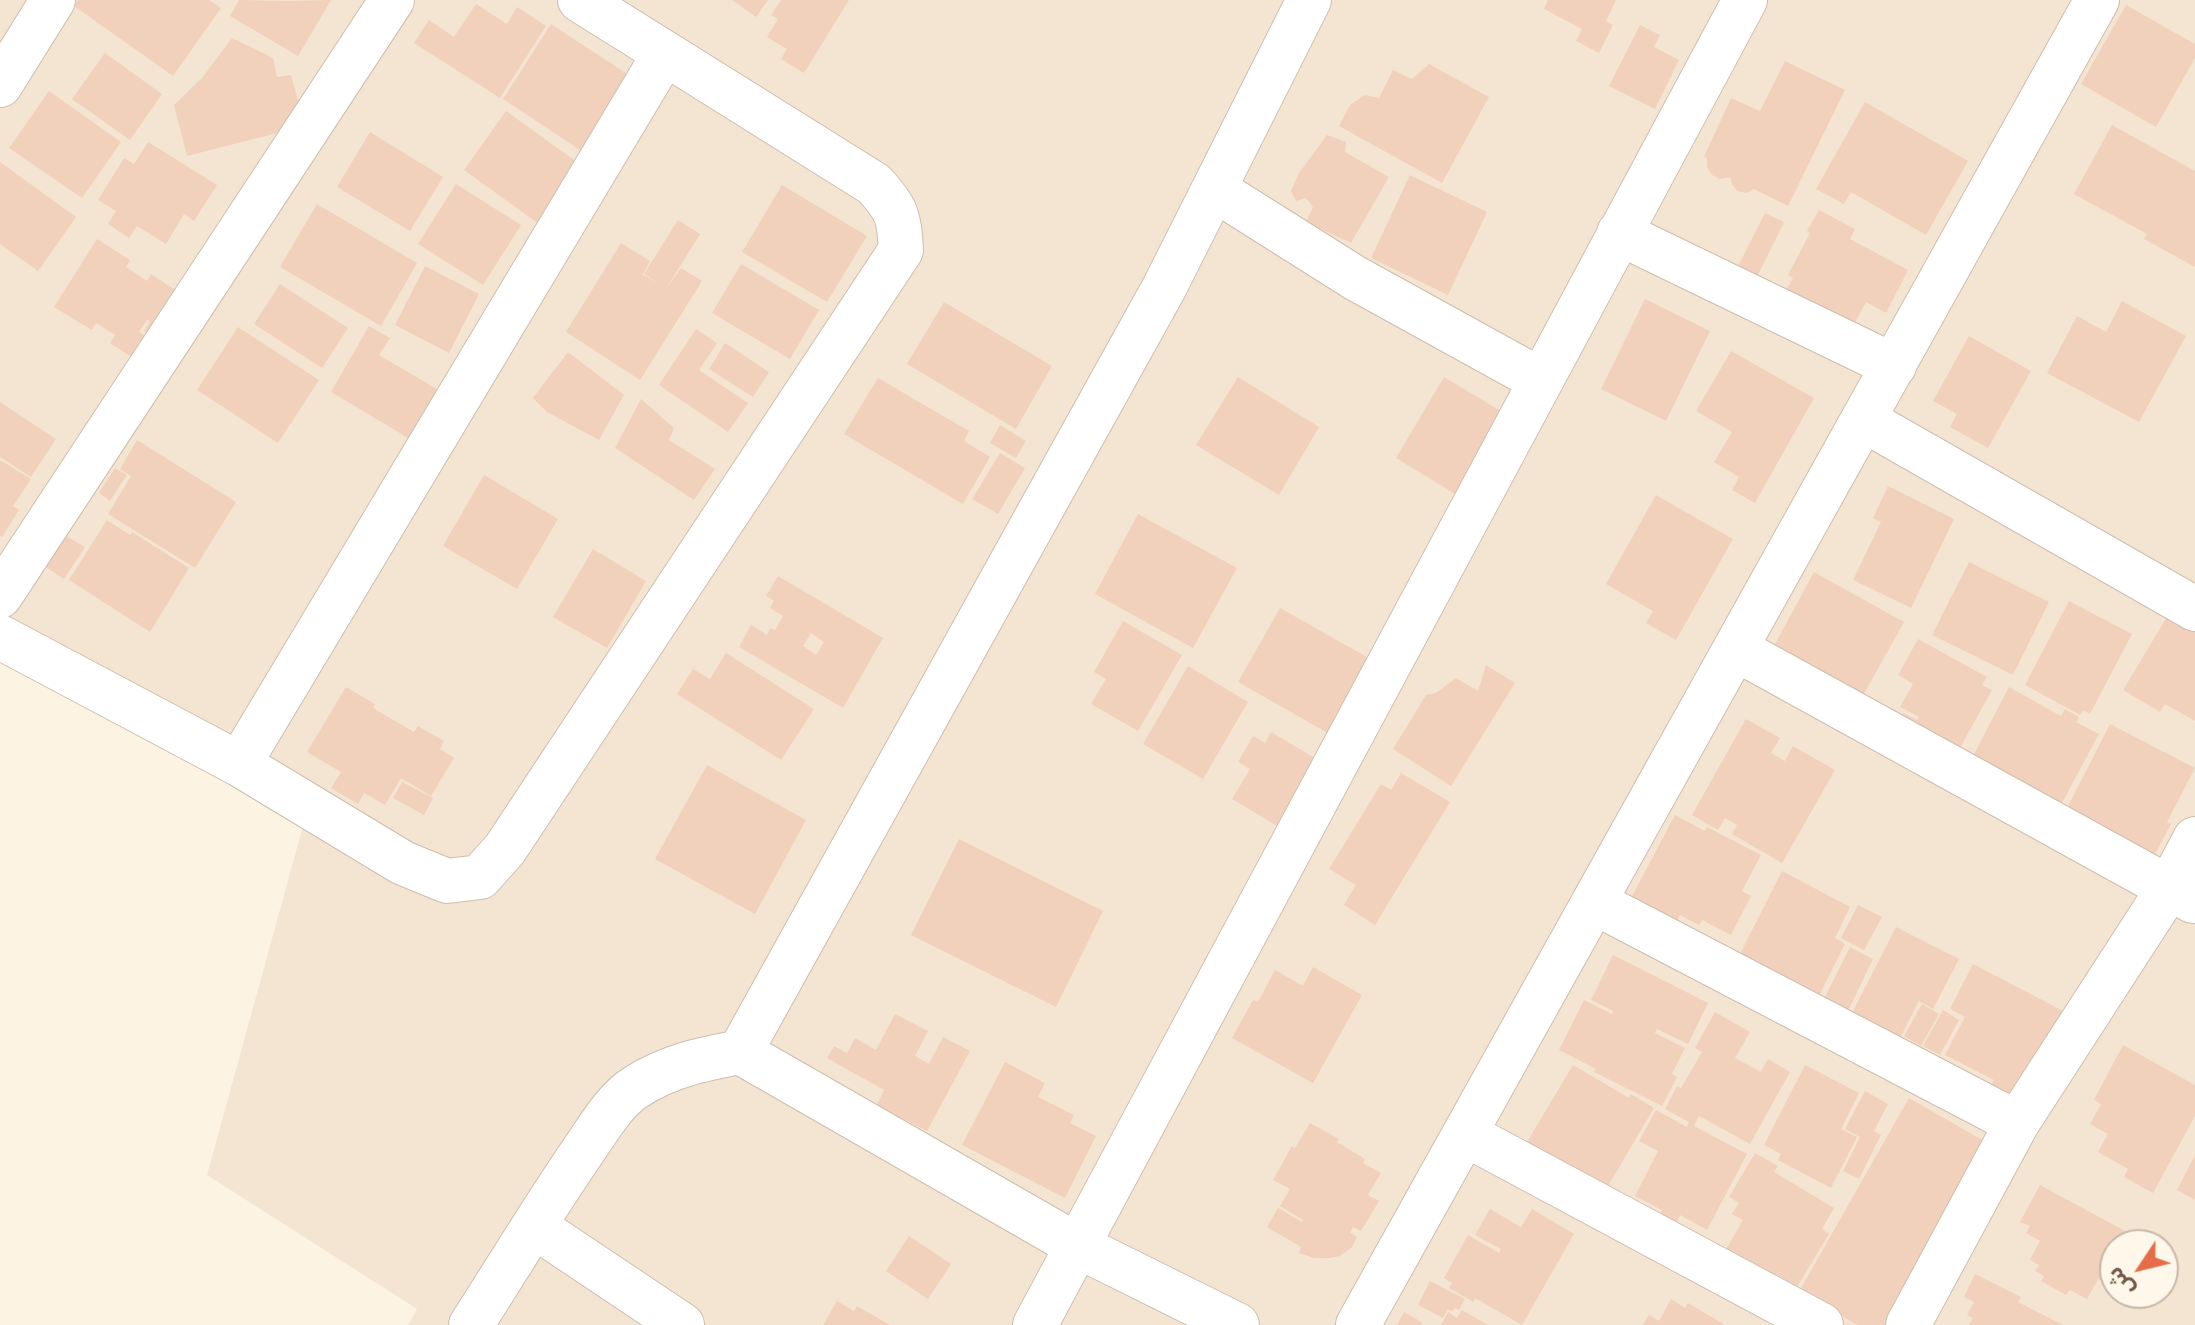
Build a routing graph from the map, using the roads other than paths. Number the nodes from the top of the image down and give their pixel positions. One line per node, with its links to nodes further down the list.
1 (53, 0): 8 (street)
2 (392, 0): 14 (street)
3 (580, 0): 7 (street)
4 (1309, 0): 9 (street)
5 (1745, 0): 10 (street)
6 (2097, 0): 11 (street)
7 (665, 53): 18 (street); 18 (street)
8 (0, 85)
9 (1214, 189): 12 (street); 22 (street)
10 (1619, 233): 11 (street); 12 (street)
11 (1894, 366): 13 (street)
12 (1540, 380): 26 (street)
13 (1864, 420): 15 (street); 17 (street)
14 (0, 596)
15 (2195, 609)
16 (0, 637): 18 (street)
17 (1736, 649): 20 (street); 21 (street)
18 (239, 764)
19 (2195, 839): 20 (street)
20 (2182, 895): 23 (street)
21 (1594, 902): 23 (street); 24 (street)
22 (740, 1052): 25 (street); 26 (street)
23 (2017, 1123): 33 (street)
24 (1465, 1134): 31 (street); 32 (street)
25 (534, 1226): 27 (street); 28 (street)
26 (1078, 1246): 29 (street); 30 (street)
27 (471, 1325)
28 (682, 1325)
29 (1035, 1325)
30 (1237, 1325)
31 (1358, 1325)
32 (1821, 1325)
33 (1908, 1325)

